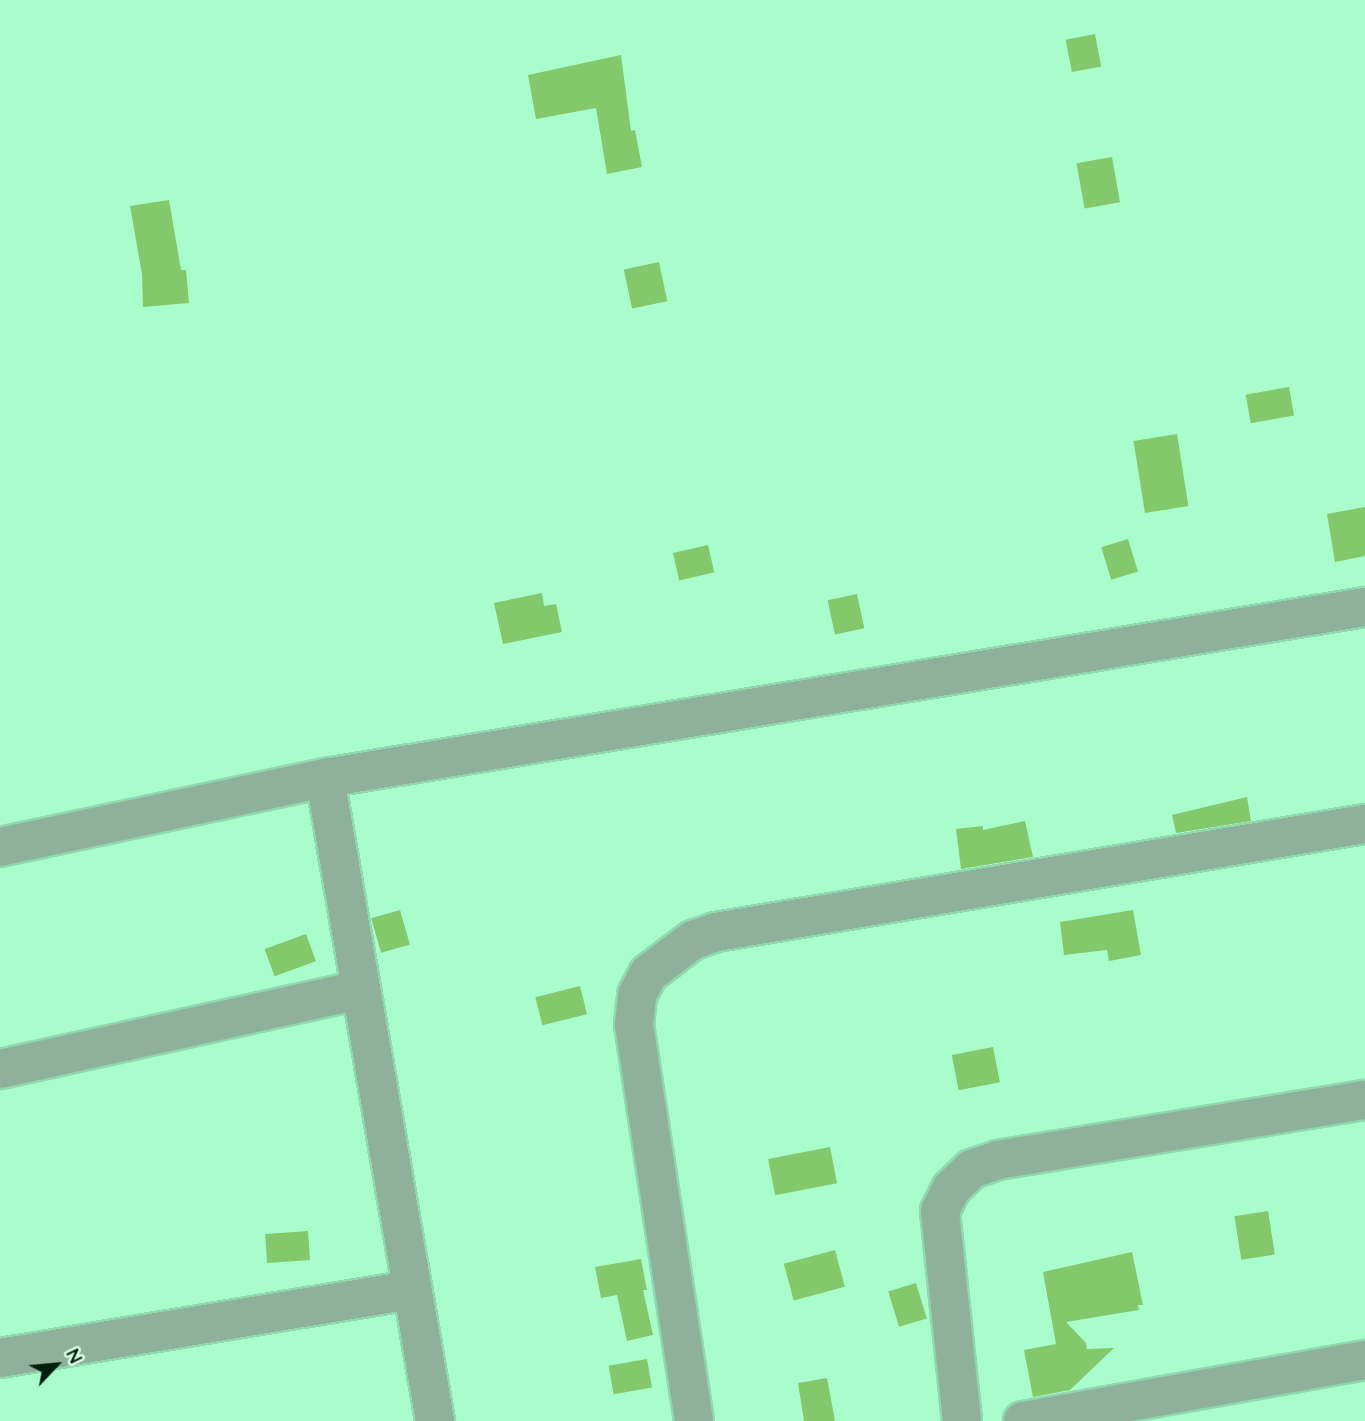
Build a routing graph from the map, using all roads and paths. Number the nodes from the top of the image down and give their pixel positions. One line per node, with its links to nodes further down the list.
1 (1365, 607): 2 (street)
2 (325, 778): 4 (street); 5 (street)
3 (1365, 824): 12 (street)
4 (0, 846)
5 (360, 990): 6 (street); 8 (street)
6 (0, 1069)
7 (1365, 1100): 13 (street)
8 (412, 1290): 9 (street); 11 (street)
9 (0, 1358)
10 (1365, 1360): 14 (street)
11 (435, 1421)
12 (694, 1421)
13 (962, 1421)
14 (1023, 1421)

